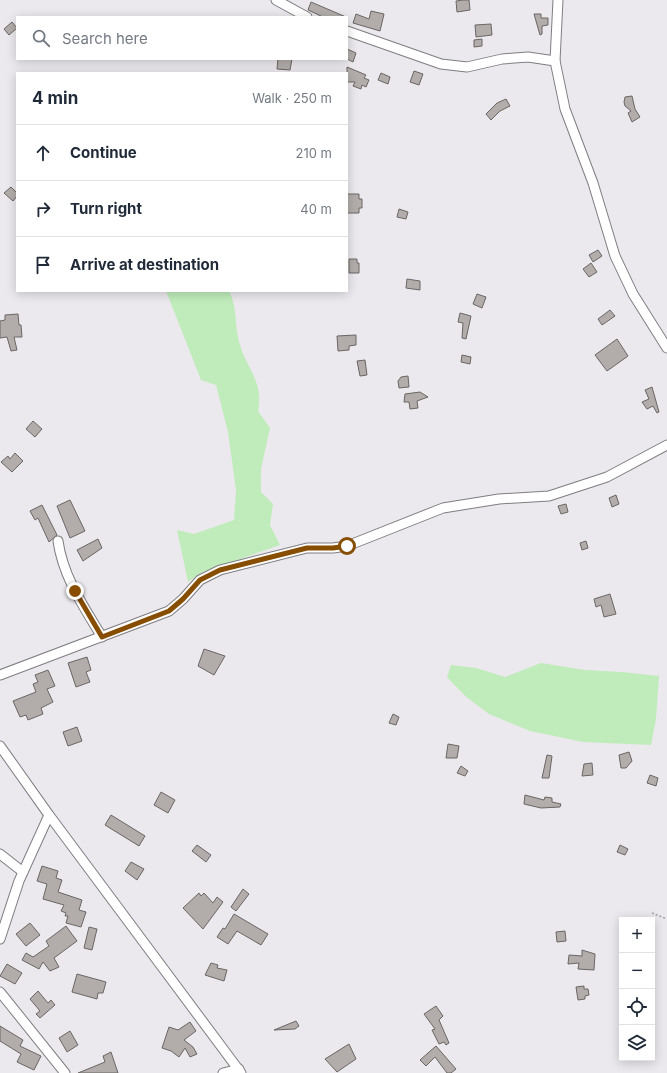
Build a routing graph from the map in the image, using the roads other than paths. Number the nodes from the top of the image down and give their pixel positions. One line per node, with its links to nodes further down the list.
1 (276, 0): 3 (street)
2 (558, 0): 5 (street)
3 (305, 16)
4 (348, 31): 5 (street)
5 (555, 61): 6 (street)
6 (667, 348)
7 (667, 445): 9 (street)
8 (58, 541): 9 (street)
9 (102, 637): 10 (street)
10 (0, 675)
11 (0, 746): 12 (street)
12 (49, 815): 14 (street); 17 (street)
13 (0, 854): 14 (street)
14 (23, 872): 15 (street)
15 (0, 939)
16 (0, 992): 18 (street)
17 (240, 1071): 19 (street)
18 (65, 1073)
19 (223, 1073)

